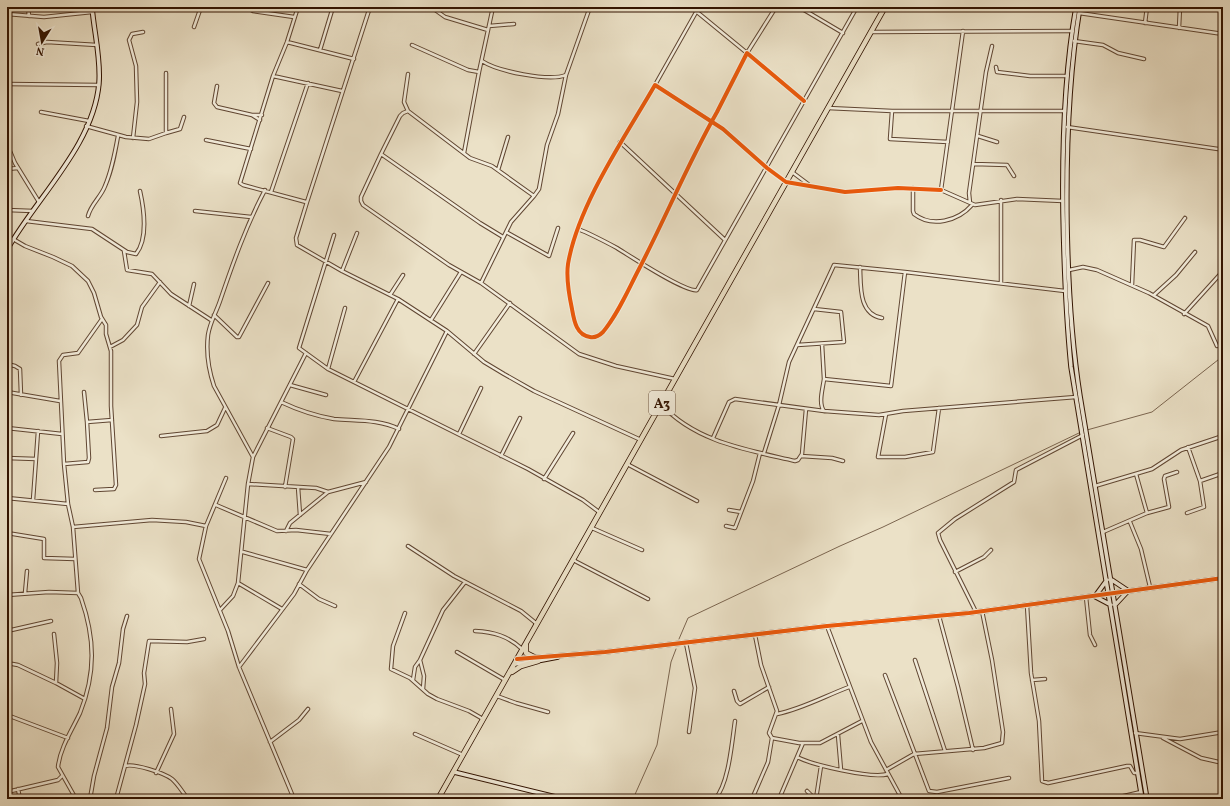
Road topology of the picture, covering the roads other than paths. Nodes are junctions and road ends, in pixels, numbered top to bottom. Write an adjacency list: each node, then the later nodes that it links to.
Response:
1 (28, 7): 24 (street)
2 (92, 7): 20 (main road)
3 (201, 7): 29 (street)
4 (246, 7): 25 (street)
5 (298, 7): 25 (street)
6 (333, 7): 44 (street)
7 (370, 7): 46 (street)
8 (431, 7): 31 (street)
9 (493, 7): 28 (street)
10 (590, 7): 55 (street)
11 (699, 7): 21 (street)
12 (776, 7): 45 (street)
13 (799, 7): 35 (street)
14 (857, 7): 35 (street)
15 (885, 7): 36 (highway, A3)
16 (1076, 7): 33 (main road)
17 (1080, 7): 22 (main road)
18 (1147, 7): 26 (street)
19 (1180, 7): 30 (street)
20 (92, 12): 24 (street); 41 (main road)
21 (697, 12): 45 (street); 63 (street)
22 (1079, 13): 26 (street); 33 (main road)
23 (7, 14): 24 (street)
24 (29, 16)
25 (294, 17): 39 (street)
26 (1145, 23): 30 (street)
27 (514, 24): 28 (street)
28 (489, 26): 31 (street)
29 (194, 27)
30 (1179, 28): 37 (street)
31 (488, 30): 48 (street)
32 (963, 31): 33 (street); 36 (street); 68 (street)
33 (1074, 31): 38 (main road); 57 (main road)
34 (143, 32): 86 (street)
35 (843, 32): 66 (street)
36 (871, 32): 67 (highway, A3)
37 (1223, 34)
38 (1074, 41): 47 (street); 81 (main road)
39 (287, 42): 44 (street); 56 (street)
40 (38, 44): 41 (street)
41 (97, 45): 62 (main road)
42 (412, 45): 52 (street)
43 (992, 46): 69 (street)
44 (320, 50): 46 (street)
45 (747, 53): 66 (street); 79 (street)
46 (354, 59): 65 (street)
47 (1144, 59)
48 (482, 61): 49 (street); 50 (street)
49 (490, 66): 50 (street); 58 (street)
50 (480, 67): 52 (street)
51 (996, 67): 57 (street)
52 (479, 72): 92 (street)
53 (166, 73): 82 (street)
54 (408, 74): 70 (street)
55 (566, 75): 58 (street); 59 (street)
56 (273, 76): 61 (street); 75 (street)
57 (1067, 76): 72 (main road)
58 (560, 78): 59 (street)
59 (564, 82): 113 (street)
60 (7, 84): 62 (street)
61 (308, 84): 65 (street); 111 (street)
62 (99, 85): 77 (main road)
63 (655, 85): 79 (street); 88 (street)
64 (217, 86): 74 (street)
65 (342, 91): 118 (street)
66 (804, 101): 100 (street)
67 (828, 108): 71 (street); 103 (highway, A3)
68 (953, 110): 69 (street); 71 (street); 89 (street)
69 (982, 110): 72 (street); 84 (street)
70 (408, 111): 95 (street); 96 (street)
71 (892, 111): 89 (street)
72 (1065, 111): 81 (main road)
73 (41, 112): 77 (street)
74 (252, 115): 75 (street); 78 (street)
75 (262, 115): 78 (street)
76 (184, 117): 82 (street)
77 (89, 120): 80 (main road)
78 (260, 120): 94 (street)
79 (712, 122): 100 (street); 112 (street)
80 (86, 126): 83 (street); 119 (main road)
81 (1066, 127): 93 (street); 117 (main road); 142 (main road)
82 (166, 134): 86 (street)
83 (118, 136): 86 (street); 124 (street)
84 (978, 136): 90 (street); 98 (street)
85 (508, 137): 102 (street)
86 (133, 138)
87 (206, 140): 94 (street)
88 (620, 142): 112 (street); 129 (street)
89 (948, 142): 109 (street)
90 (997, 142)
91 (7, 144): 99 (street)
92 (464, 148): 95 (street); 97 (street)
93 (1223, 148)
94 (251, 149): 108 (street)
95 (459, 150): 97 (street)
96 (381, 154): 133 (street); 145 (street)
97 (464, 154): 102 (street)
98 (974, 164): 104 (street); 114 (street)
99 (18, 168): 101 (street); 119 (street)
100 (767, 168): 105 (street); 135 (street)
101 (7, 169)
102 (498, 170): 113 (street)
103 (792, 172): 105 (highway, A3); 106 (street)
104 (1014, 176)
105 (786, 182): 106 (street); 177 (highway, A3)
106 (808, 185): 107 (street)
107 (913, 188): 109 (street); 120 (street)
108 (265, 190): 111 (street); 125 (street)
109 (941, 190): 116 (street)
110 (140, 191): 137 (street)
111 (271, 192): 118 (street)
112 (675, 192): 135 (street); 140 (street)
113 (534, 196): 130 (street)
114 (969, 197): 116 (street); 120 (street)
115 (1001, 200): 117 (street); 120 (street); 149 (street)
116 (964, 201): 120 (street)
117 (1063, 201): 154 (main road)
118 (307, 202): 139 (street)
119 (39, 203): 122 (main road)
120 (971, 204)
121 (7, 210): 122 (street)
122 (33, 211): 127 (main road)
123 (195, 211): 125 (street)
124 (88, 216)
125 (251, 217): 163 (street)
126 (1185, 218): 153 (street)
127 (26, 221): 134 (main road); 137 (street)
128 (558, 228): 130 (street)
129 (578, 228): 140 (street); 140 (street)
130 (506, 232): 133 (street)
131 (357, 233): 143 (street)
132 (334, 235): 139 (street)
133 (503, 237): 151 (street)
134 (13, 239): 136 (main road); 165 (street)
135 (725, 240): 140 (street)
136 (7, 250)
137 (124, 251): 148 (street)
138 (1195, 252): 156 (street)
139 (325, 262): 143 (street); 173 (street)
140 (642, 264)
141 (860, 267): 146 (street); 161 (street); 164 (street)
142 (1068, 270): 153 (street); 234 (main road)
143 (342, 271): 155 (street)
144 (1223, 271): 162 (street)
145 (461, 272): 151 (street); 167 (street)
146 (905, 272): 149 (street); 178 (street)
147 (403, 274): 155 (street)
148 (160, 282): 159 (street); 171 (street)
149 (1001, 282): 154 (street)
150 (268, 283): 163 (street)
151 (482, 283): 158 (street)
152 (194, 284): 159 (street)
153 (1132, 285): 156 (street)
154 (1065, 291): 186 (main road)
155 (390, 295): 157 (street)
156 (1154, 296): 162 (street)
157 (398, 299): 167 (street); 179 (street)
158 (510, 303): 174 (street); 177 (street)
159 (190, 306): 166 (street)
160 (344, 308): 176 (street)
161 (814, 309): 169 (street); 170 (street)
162 (1184, 314): 172 (street)
163 (214, 315): 166 (street)
164 (882, 318)
165 (102, 319): 171 (street); 187 (street)
166 (211, 320): 191 (street)
167 (431, 320): 168 (street)
168 (447, 331): 174 (street); 195 (street)
169 (822, 344): 170 (street); 178 (street)
170 (797, 345): 190 (street)
171 (110, 346): 200 (street)
172 (1217, 346)
173 (306, 353): 176 (street); 180 (street)
174 (474, 354): 213 (street)
175 (7, 364): 185 (street)
176 (328, 369): 179 (street)
177 (675, 379): 189 (highway, A3)
178 (824, 379): 194 (street)
179 (354, 382): 195 (street)
180 (290, 385): 184 (street); 188 (street)
181 (481, 388): 208 (street)
182 (7, 392): 185 (street)
183 (84, 392): 201 (street)
184 (326, 394)
185 (21, 395): 187 (street)
186 (1076, 397): 192 (street); 209 (main road)
187 (60, 401): 207 (street)
188 (281, 402): 203 (street); 204 (street)
189 (661, 404): 212 (street); 213 (highway, A3)
190 (779, 405): 193 (street); 212 (street); 217 (street)
191 (226, 408): 210 (street); 220 (street)
192 (939, 408): 197 (street); 197 (street)
193 (806, 409): 194 (street); 219 (street)
194 (821, 409): 197 (street)
195 (409, 410): 204 (street); 208 (street)
196 (1223, 412): 199 (street)
197 (886, 414)
198 (520, 418): 218 (street)
199 (1223, 419)
200 (112, 420): 201 (street); 237 (street)
201 (88, 422): 224 (street)
202 (7, 428): 205 (street)
203 (267, 428): 220 (street); 235 (street)
204 (399, 429): 232 (street)
205 (38, 432): 207 (street); 222 (street)
206 (573, 433): 230 (street)
207 (62, 434): 224 (street)
208 (458, 434): 218 (street)
209 (1083, 435): 268 (street); 270 (main road)
210 (161, 436)
211 (1223, 436): 214 (street); 215 (street)
212 (713, 438): 216 (street)
213 (641, 440): 225 (highway, A3)
214 (1223, 443)
215 (1188, 447): 228 (street); 231 (street)
216 (760, 453): 217 (street); 245 (street)
217 (764, 454): 219 (street)
218 (501, 456): 230 (street)
219 (802, 456): 223 (street)
220 (254, 457): 233 (street)
221 (7, 458): 222 (street)
222 (36, 459): 240 (street)
223 (843, 461)
224 (64, 464): 242 (street)
225 (627, 464): 241 (street); 246 (highway, A3)
226 (1177, 472): 247 (street)
227 (1223, 473): 231 (street)
228 (1136, 474): 234 (street); 247 (street)
229 (226, 478): 243 (street)
230 (544, 479): 246 (street)
231 (1200, 481): 248 (street)
232 (367, 482): 238 (street); 259 (street)
233 (248, 484): 235 (street); 250 (street)
234 (1096, 486): 257 (main road)
235 (285, 487): 236 (street)
236 (298, 487): 238 (street); 249 (street)
237 (95, 490)
238 (328, 492): 249 (street)
239 (7, 498): 240 (street)
240 (33, 500): 242 (street)
241 (697, 501)
242 (68, 504): 254 (street)
243 (216, 506): 250 (street); 252 (street)
244 (729, 510): 245 (street)
245 (741, 512): 253 (street)
246 (600, 513): 255 (highway, A3)
247 (1148, 513): 251 (street)
248 (1187, 513)
249 (300, 515): 256 (street)
250 (244, 518): 256 (street); 263 (street)
251 (1130, 522): 257 (street); 274 (street)
252 (206, 526): 254 (street); 287 (street)
253 (726, 526)
254 (73, 527): 264 (street)
255 (591, 527): 261 (street); 265 (highway, A3)
256 (286, 531): 259 (street)
257 (1103, 532): 270 (main road)
258 (7, 533): 264 (street)
259 (331, 534): 266 (street)
260 (408, 546): 271 (street)
261 (642, 550)
262 (991, 550): 268 (street)
263 (243, 552): 266 (street); 272 (street)
264 (75, 559): 277 (street)
265 (573, 560): 282 (street); 294 (highway, A3)
266 (307, 570): 273 (street)
267 (27, 571): 276 (street)
268 (955, 572): 289 (street)
269 (1223, 578): 274 (main road)
270 (1109, 580): 275 (main road); 278 (main road); 280 (main road)
271 (465, 582): 294 (street); 307 (street)
272 (238, 583): 286 (street); 287 (street)
273 (299, 584): 285 (street); 286 (street)
274 (1150, 587): 275 (main road)
275 (1129, 590): 278 (main road); 284 (main road)
276 (25, 593): 277 (street); 279 (street)
277 (78, 593): 324 (street)
278 (1111, 593): 280 (main road); 284 (main road)
279 (7, 595)
280 (1095, 595): 281 (main road); 284 (main road)
281 (1086, 597): 283 (main road); 303 (street)
282 (648, 599)
283 (1027, 605): 288 (main road); 317 (street)
284 (1113, 605): 335 (main road)
285 (335, 606)
286 (282, 609): 311 (street)
287 (220, 610): 311 (street)
288 (982, 611): 289 (main road); 343 (street)
289 (976, 612): 292 (main road)
290 (405, 613): 315 (street)
291 (127, 616): 368 (street)
292 (939, 616): 295 (main road); 343 (street)
293 (51, 621): 296 (street)
294 (537, 624): 301 (highway, A3)
295 (827, 626): 299 (main road); 320 (street)
296 (7, 631)
297 (475, 631): 304 (street)
298 (54, 634): 318 (street)
299 (754, 635): 302 (main road); 319 (street)
300 (204, 639): 349 (street)
301 (527, 641): 304 (highway, A3); 306 (highway)
302 (686, 643): 306 (main road); 333 (street)
303 (1095, 646)
304 (522, 649): 309 (highway, A3)
305 (457, 652): 316 (street)
306 (537, 659): 309 (main road); 312 (highway)
307 (420, 660): 315 (street); 321 (street)
308 (915, 660): 344 (street)
309 (516, 662): 312 (highway, A3)
310 (7, 663): 318 (street)
311 (239, 667): 341 (street)
312 (509, 674): 316 (highway, A3)
313 (885, 676): 345 (street)
314 (1045, 679): 317 (street)
315 (413, 680): 321 (street)
316 (506, 680): 323 (highway, A3)
317 (1032, 680): 355 (street)
318 (56, 683): 324 (street)
319 (769, 687): 322 (street); 328 (street)
320 (849, 687): 328 (street); 332 (street)
321 (423, 690): 330 (street)
322 (734, 691)
323 (497, 696): 327 (street); 330 (highway, A3)
324 (85, 699): 339 (street)
325 (171, 709): 354 (street)
326 (308, 709): 341 (street)
327 (548, 712)
328 (777, 714): 340 (street)
329 (7, 715): 339 (street)
330 (483, 719): 346 (highway, A3)
331 (735, 721): 374 (street)
332 (862, 721): 337 (street); 352 (street)
333 (689, 732)
334 (1223, 732): 338 (street)
335 (1134, 733): 338 (street); 355 (main road); 381 (main road)
336 (416, 734): 346 (street)
337 (838, 735): 342 (street); 351 (street)
338 (1161, 736): 348 (street)
339 (68, 738): 357 (street)
340 (772, 738): 342 (street); 375 (street)
341 (270, 742): 371 (street)
342 (803, 743): 347 (street)
343 (973, 750): 344 (street)
344 (945, 751): 345 (street)
345 (914, 754): 352 (street); 358 (street)
346 (463, 755): 353 (highway, A3)
347 (796, 757): 350 (street); 376 (street)
348 (1223, 762)
349 (125, 766): 354 (street); 369 (street)
350 (821, 766): 351 (street); 377 (street)
351 (841, 770): 356 (street)
352 (886, 770): 356 (street)
353 (454, 772): 372 (highway, A3); 373 (main road)
354 (156, 773): 370 (street)
355 (1138, 773): 365 (main road)
356 (888, 774): 378 (street)
357 (62, 776): 359 (street); 361 (street)
358 (1009, 778)
359 (58, 780): 361 (street); 362 (street)
360 (7, 784): 363 (street)
361 (66, 784): 367 (street)
362 (18, 790): 363 (street); 366 (street)
363 (8, 791)
364 (806, 791): 377 (street)
365 (1141, 792): 379 (street); 380 (main road)
366 (20, 799)
367 (76, 799)
368 (90, 799)
369 (116, 799)
370 (188, 799)
371 (294, 799)
372 (438, 799)
373 (564, 799)
374 (715, 799)
375 (752, 799)
376 (779, 799)
377 (816, 799)
378 (902, 799)
379 (1111, 799)
380 (1142, 799)
381 (1147, 799)
382 (1157, 799): 383 (street)
383 (1177, 799)

